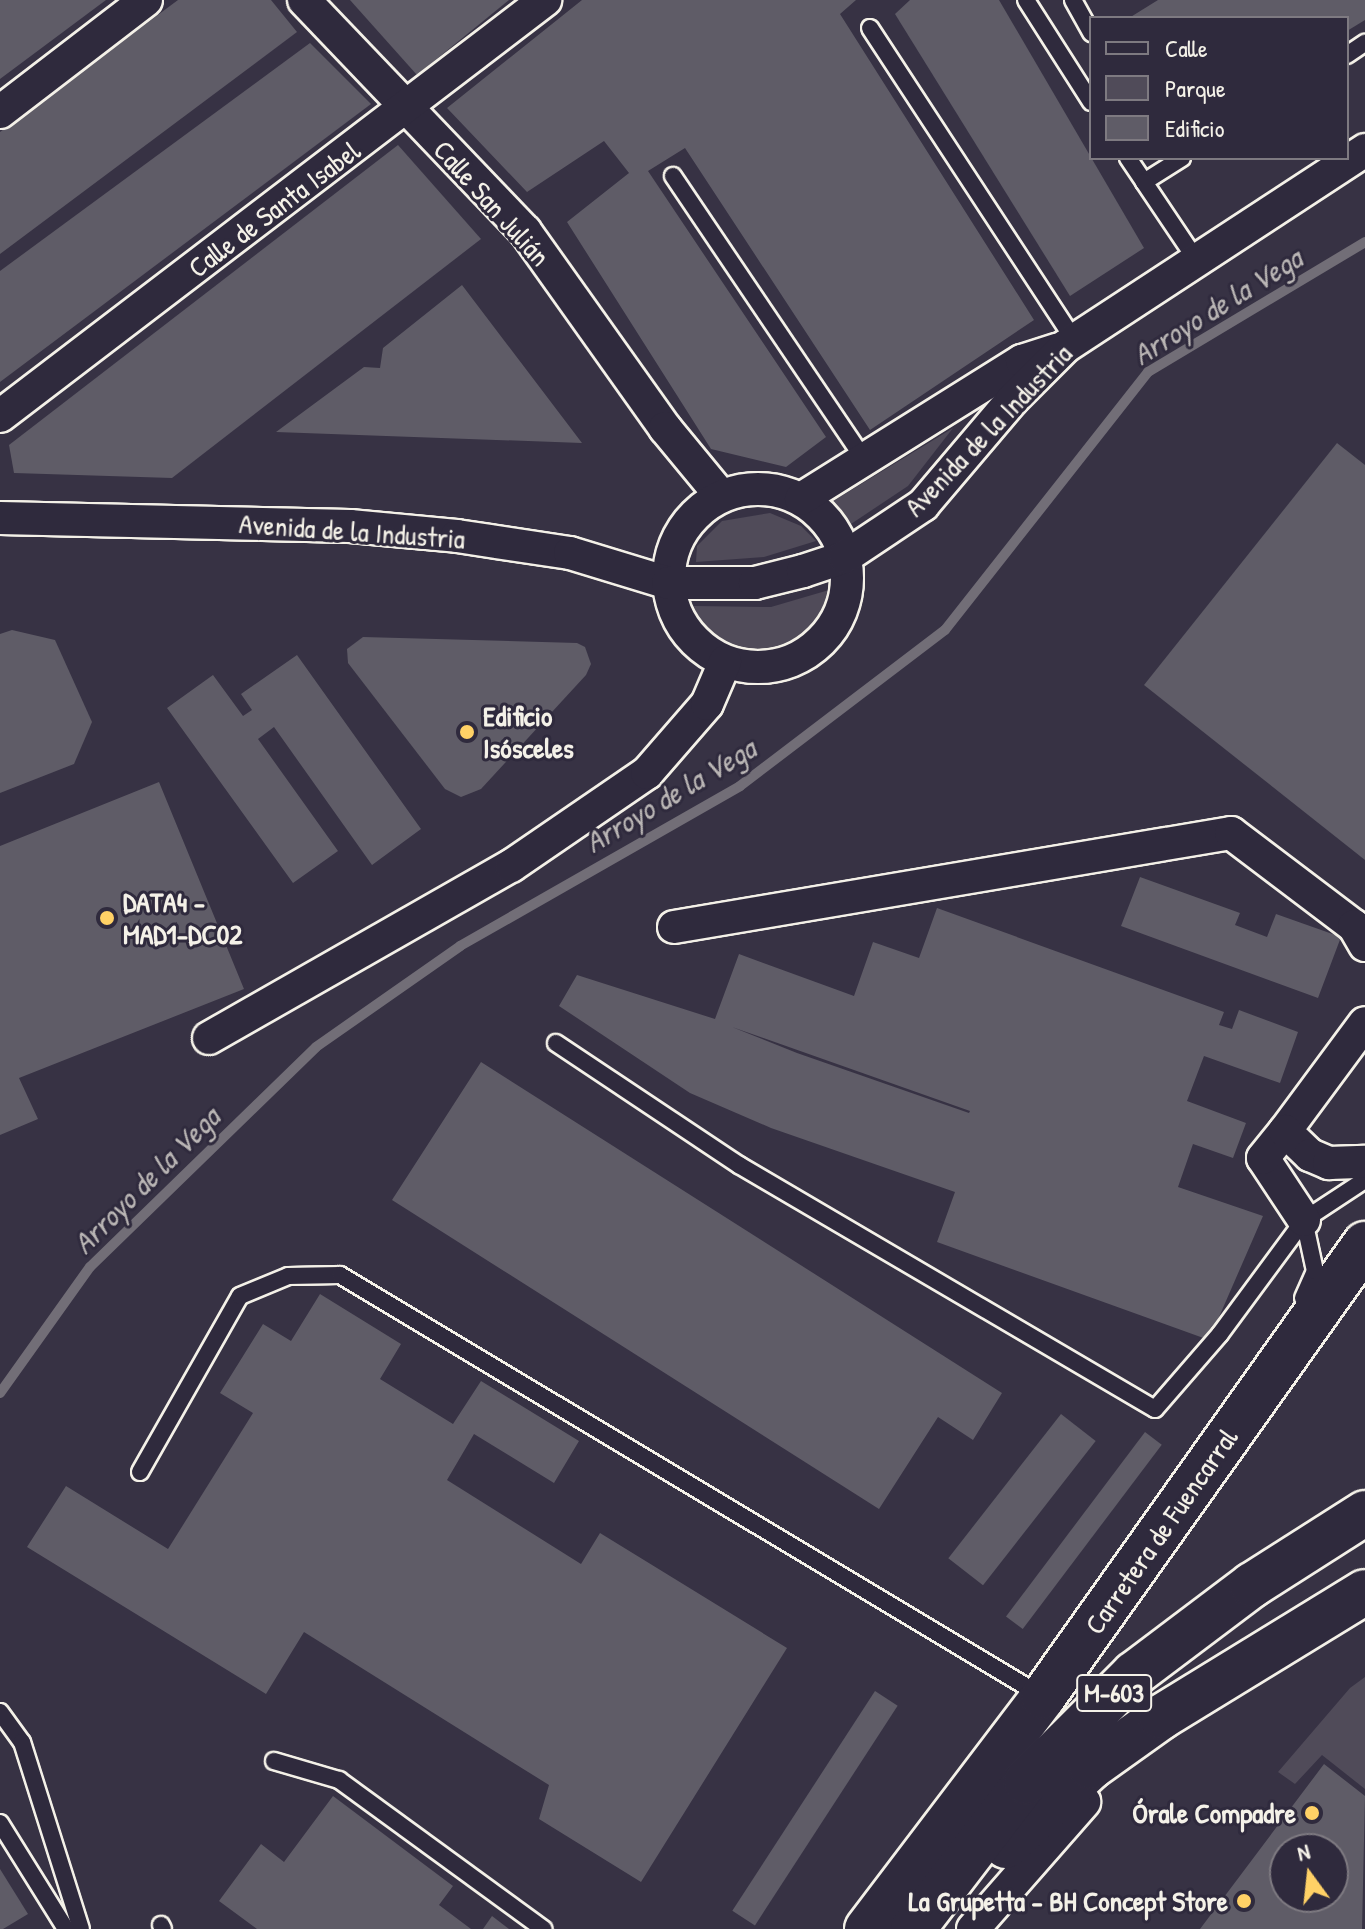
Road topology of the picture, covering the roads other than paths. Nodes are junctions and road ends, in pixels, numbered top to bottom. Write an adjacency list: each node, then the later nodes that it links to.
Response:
1 (146, 0): 10 (street)
2 (304, 0): 9 (street, Calle San Julián)
3 (545, 0): 9 (street, Calle de Santa Isabel)
4 (1026, 0): 8 (lane)
5 (1074, 1): 7 (lane)
6 (870, 28): 17 (lane)
7 (1089, 29)
8 (1089, 99)
9 (407, 108): 18 (street, Calle de Santa Isabel); 20 (street, Calle San Julián)
10 (0, 112)
11 (1365, 150): 16 (street, Avenida de la Industria)
12 (1129, 160): 15 (lane)
13 (1162, 163): 15 (lane)
14 (673, 176): 19 (lane)
15 (1144, 182): 16 (lane)
16 (1197, 261): 17 (street, Avenida de la Industria)
17 (1071, 343): 19 (street); 23 (street, Avenida de la Industria)
18 (0, 416)
19 (866, 462): 21 (street)
20 (721, 496): 21 (street); 24 (street)
21 (801, 499): 23 (street)
22 (0, 518): 24 (street, Avenida de la Industria)
23 (845, 557): 24 (street, Avenida de la Industria); 25 (street)
24 (668, 583): 25 (street)
25 (725, 662): 29 (street)
26 (674, 927): 27 (street)
27 (1365, 945)
28 (1365, 1023): 31 (street)
29 (209, 1038)
30 (556, 1043): 34 (lane)
31 (1285, 1131): 32 (street); 34 (street)
32 (1365, 1162)
33 (1365, 1180): 34 (lane)
34 (1304, 1220): 37 (lane)
35 (1365, 1244): 37 (highway, Carretera de Fuencarral / M-603)
36 (1365, 1281): 39 (highway)
37 (1264, 1382): 39 (highway, Carretera de Fuencarral / M-603)
38 (140, 1472): 43 (lane)
39 (1190, 1494): 43 (highway, Carretera de Fuencarral / M-603)
40 (1365, 1513): 51 (highway, M-603)
41 (1365, 1592): 42 (highway)
42 (1280, 1642): 52 (highway); 53 (street)
43 (1043, 1697): 50 (highway, Carretera de Fuencarral / M-603)
44 (0, 1712): 48 (lane)
45 (274, 1761): 49 (lane)
46 (0, 1823): 47 (lane)
47 (66, 1929)
48 (81, 1929)
49 (543, 1929)
50 (867, 1929)
51 (913, 1929)
52 (935, 1929)
53 (973, 1929)

